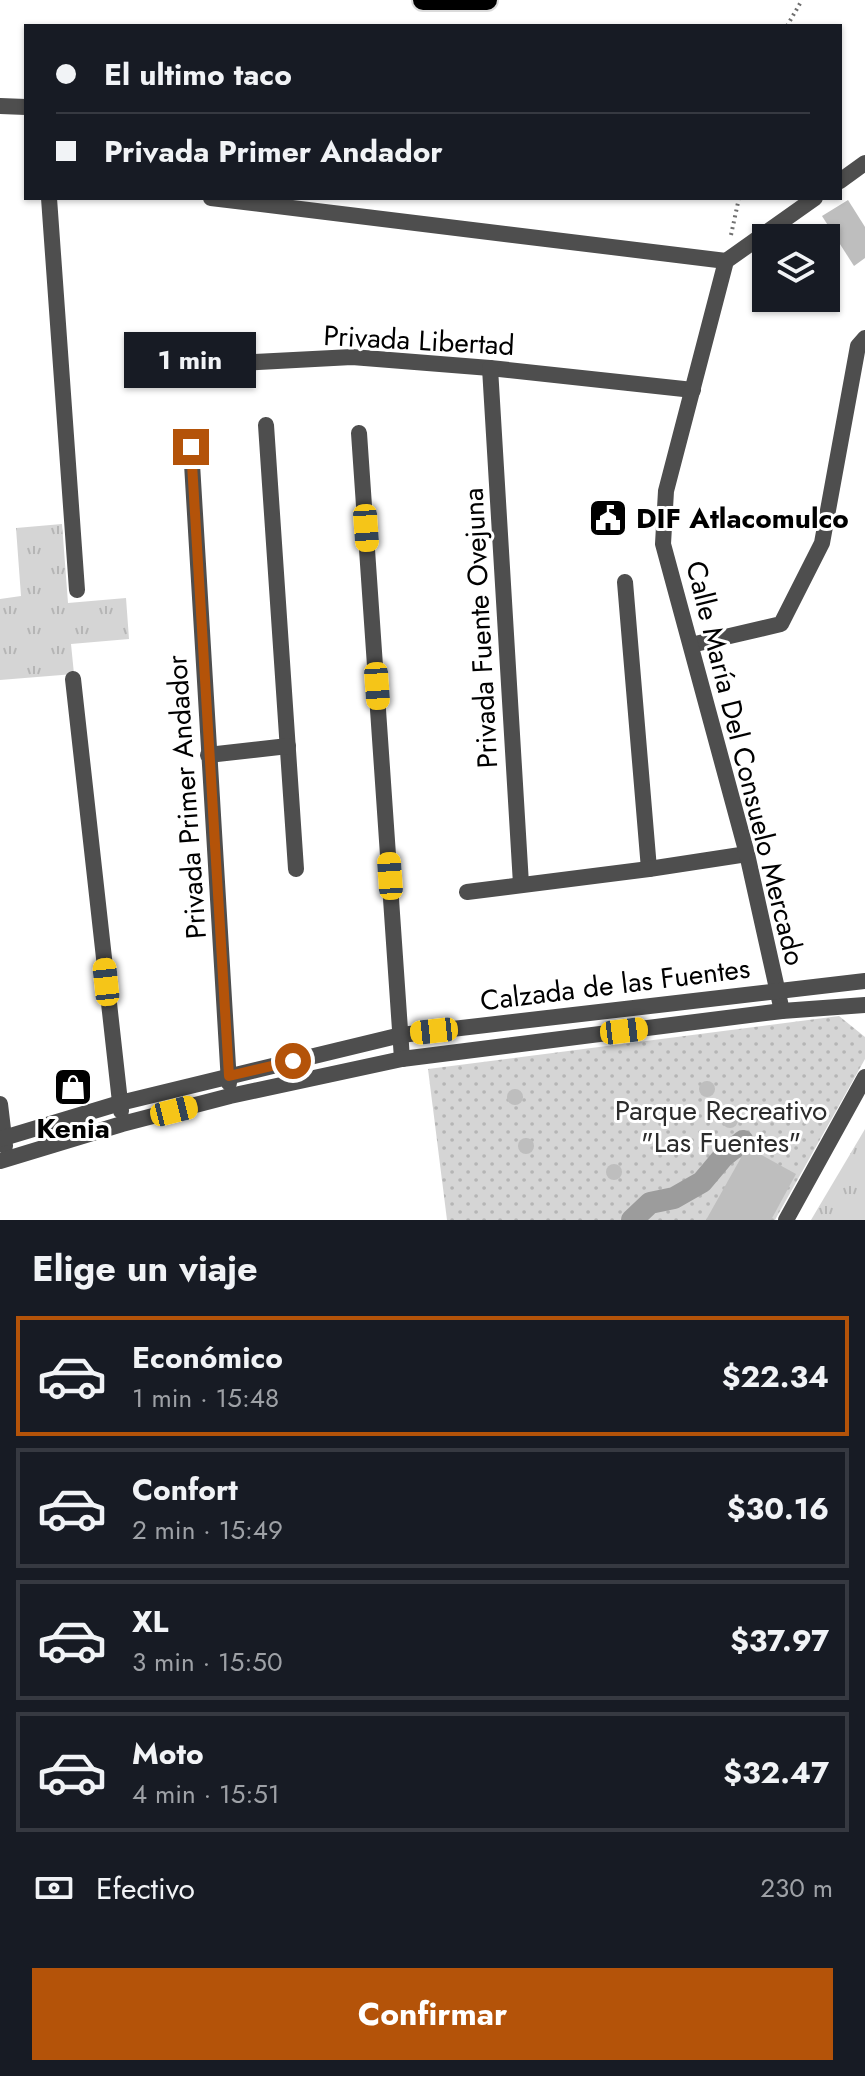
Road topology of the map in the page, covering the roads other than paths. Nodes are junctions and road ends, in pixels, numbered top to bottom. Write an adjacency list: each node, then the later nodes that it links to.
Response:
1 (423, 0): 2 (main road)
2 (487, 0)
3 (0, 106): 4 (street)
4 (24, 107)
5 (865, 163): 6 (street)
6 (842, 180)
7 (49, 200): 19 (street)
8 (227, 200): 10 (street)
9 (812, 200): 10 (street)
10 (726, 261): 14 (street, Calle María Del Consuelo Mercado)
11 (865, 338): 20 (street)
12 (142, 368): 13 (street, Privada Libertad)
13 (490, 368): 14 (street, Privada Libertad); 27 (street, Privada Fuente Ovejuna)
14 (693, 390): 20 (street, Calle María Del Consuelo Mercado)
15 (266, 425): 22 (street)
16 (359, 433): 33 (street)
17 (191, 447): 23 (street, Privada Primer Andador)
18 (625, 582): 26 (street)
19 (77, 590)
20 (691, 645): 24 (street, Calle María Del Consuelo Mercado)
21 (73, 679): 38 (street)
22 (288, 746): 23 (street); 25 (street)
23 (208, 755): 35 (street, Privada Primer Andador)
24 (747, 854): 26 (street); 30 (street, Calle María Del Consuelo Mercado)
25 (296, 869)
26 (649, 869): 27 (street)
27 (521, 884): 28 (street)
28 (467, 892)
29 (865, 981): 30 (street, Calzada de las Fuentes)
30 (778, 992): 32 (street, Calle María Del Consuelo Mercado); 33 (street, Calzada de las Fuentes)
31 (865, 1005): 32 (street)
32 (782, 1011): 34 (street)
33 (401, 1035): 34 (street); 35 (street, Calzada de las Fuentes)
34 (402, 1059): 37 (street)
35 (229, 1076): 37 (street, Privada Primer Andador); 38 (street, Calzada de las Fuentes)
36 (865, 1077): 43 (street)
37 (230, 1096): 40 (street)
38 (120, 1103): 40 (street); 41 (street, Calzada de las Fuentes)
39 (0, 1104): 41 (street)
40 (122, 1124): 42 (street)
41 (2, 1138): 42 (street)
42 (4, 1160)
43 (786, 1220)

